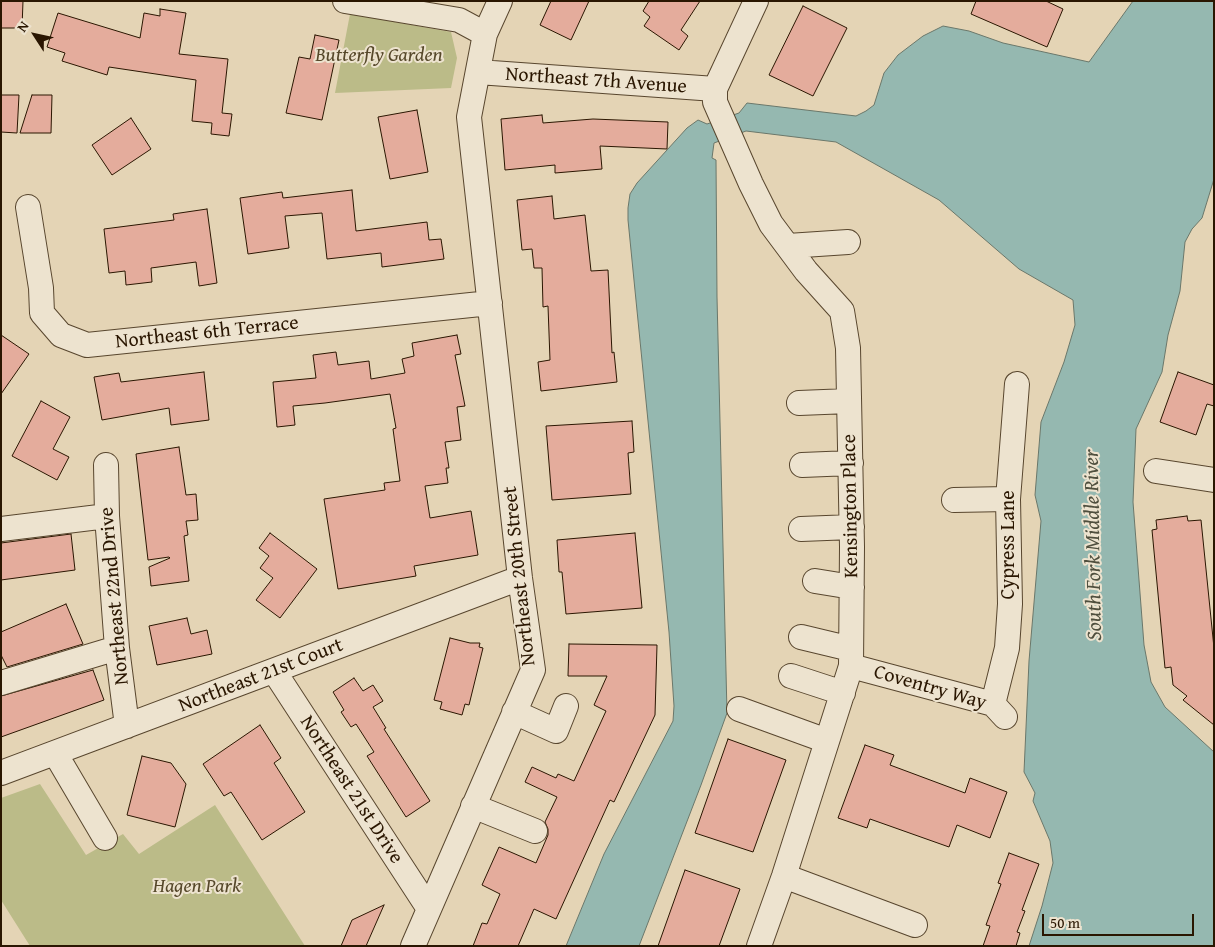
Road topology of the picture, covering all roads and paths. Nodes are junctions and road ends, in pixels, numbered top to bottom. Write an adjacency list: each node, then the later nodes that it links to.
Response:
1 (345, 1): 4 (street)
2 (500, 1): 4 (street, Northeast 20th Street)
3 (756, 1): 6 (street)
4 (485, 34): 5 (street, Northeast 20th Street)
5 (478, 72): 6 (street, Northeast 7th Avenue); 10 (street, Northeast 20th Street)
6 (715, 89): 9 (street, Kensington Place)
7 (28, 207): 10 (street, Northeast 6th Terrace)
8 (848, 242): 9 (street)
9 (788, 246): 12 (street, Kensington Place)
10 (490, 303): 25 (street, Northeast 20th Street)
11 (1018, 384): 19 (street, Cypress Lane)
12 (849, 400): 13 (street); 14 (street, Kensington Place)
13 (799, 404)
14 (851, 463): 16 (street); 22 (street, Kensington Place)
15 (106, 465): 21 (street, Northeast 22nd Drive)
16 (802, 466)
17 (1156, 471): 18 (street)
18 (1214, 480)
19 (1008, 499): 20 (street); 37 (street, Cypress Lane)
20 (954, 500)
21 (107, 516): 23 (street); 29 (street, Northeast 22nd Drive)
22 (852, 527): 24 (street); 27 (street, Kensington Place)
23 (1, 529)
24 (801, 530)
25 (520, 578): 31 (street, Northeast 21st Court); 38 (street, Northeast 20th Street)
26 (815, 581): 27 (street)
27 (852, 587): 30 (street, Kensington Place)
28 (800, 637): 30 (street, Coventry Way)
29 (116, 648): 33 (street); 39 (street, Northeast 22nd Drive)
30 (851, 658): 34 (street, Kensington Place); 37 (street, Coventry Way)
31 (274, 671): 39 (street, Northeast 21st Court); 47 (street, Northeast 21st Drive)
32 (792, 676): 34 (street)
33 (1, 683)
34 (843, 693): 40 (street, Kensington Place)
35 (566, 706): 38 (street)
36 (739, 710): 40 (street)
37 (999, 710)
38 (514, 712): 43 (street, Northeast 20th Street)
39 (127, 726): 41 (street, Northeast 21st Court)
40 (827, 741): 46 (street, Kensington Place)
41 (55, 753): 42 (street, Northeast 21st Court); 45 (street)
42 (1, 773)
43 (473, 806): 44 (street); 47 (street, Northeast 20th Street)
44 (535, 831)
45 (105, 838)
46 (784, 876): 48 (street); 50 (street, Kensington Place)
47 (429, 909): 49 (street, Northeast 20th Street)
48 (915, 925)
49 (413, 946)
50 (759, 946)

